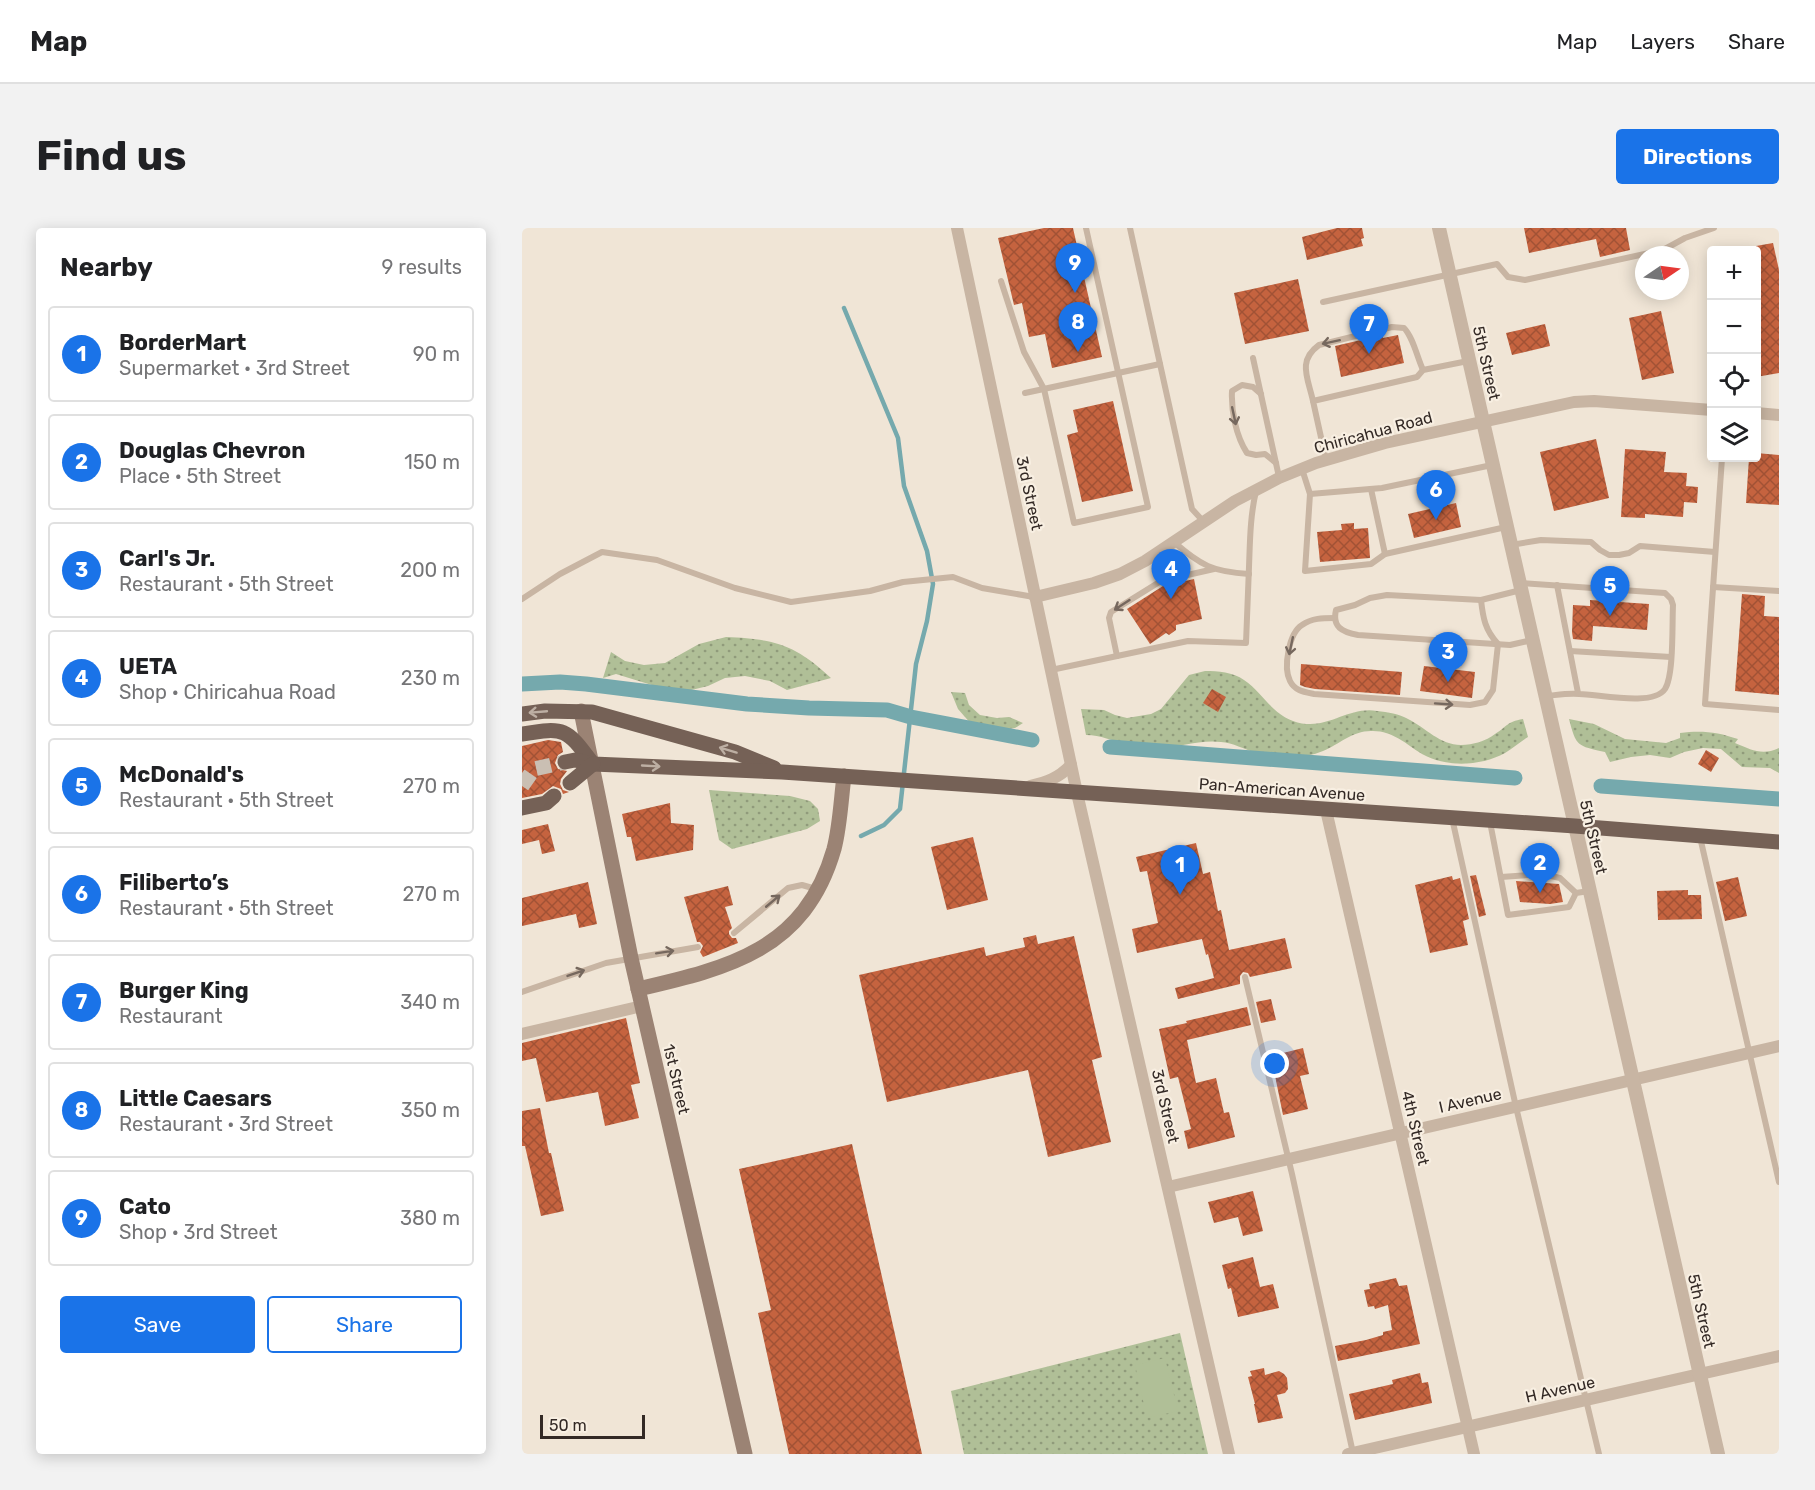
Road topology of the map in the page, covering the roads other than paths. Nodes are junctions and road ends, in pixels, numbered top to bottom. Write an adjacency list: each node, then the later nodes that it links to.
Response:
1 (957, 228): 43 (street, 3rd Street)
2 (1086, 228): 13 (lane)
3 (1130, 228): 11 (lane)
4 (1439, 228): 6 (street, 5th Street)
5 (1714, 228): 6 (lane)
6 (1449, 274): 8 (lane); 10 (street, 5th Street)
7 (1001, 281): 14 (lane)
8 (1323, 302)
9 (1253, 358): 16 (lane)
10 (1469, 360): 12 (lane); 21 (street, 5th Street)
11 (1160, 364): 13 (lane); 31 (lane)
12 (1423, 370): 17 (lane); 17 (lane, one-way to 17)
13 (1118, 373): 14 (lane); 14 (lane)
14 (1044, 389): 15 (lane)
15 (1025, 393)
16 (1261, 394): 24 (lane); 24 (lane, one-way to 24)
17 (1313, 401): 22 (lane)
18 (1707, 410): 21 (street, Chiricahua Road)
19 (1761, 413): 20 (street)
20 (1779, 414)
21 (1483, 422): 22 (street, Chiricahua Road); 25 (street, 5th Street)
22 (1326, 460): 26 (street, Chiricahua Road)
23 (1722, 462): 35 (lane)
24 (1276, 463): 27 (lane)
25 (1493, 465): 28 (lane); 32 (street, 5th Street)
26 (1302, 469): 27 (street, Chiricahua Road); 30 (lane)
27 (1280, 478): 29 (street, Chiricahua Road)
28 (1371, 489): 30 (lane); 36 (lane)
29 (1256, 490): 31 (street, Chiricahua Road); 38 (lane)
30 (1310, 494): 36 (lane)
31 (1203, 522): 33 (street, Chiricahua Road)
32 (1507, 527): 34 (street, 5th Street); 36 (lane)
33 (1173, 541): 37 (lane); 43 (street, Chiricahua Road)
34 (1511, 545): 35 (lane); 40 (street, 5th Street)
35 (1715, 552): 41 (lane)
36 (1385, 554)
37 (1214, 569): 38 (lane); 50 (lane, one-way to 50)
38 (1249, 574): 50 (lane)
39 (1557, 585): 40 (lane); 49 (lane); 51 (lane)
40 (1520, 586): 45 (lane); 47 (street, 5th Street)
41 (1713, 587): 42 (lane); 55 (lane)
42 (1779, 591)
43 (1035, 597): 44 (lane); 52 (street, 3rd Street)
44 (522, 599)
45 (1481, 600): 46 (lane); 48 (lane)
46 (1334, 618): 48 (lane); 48 (lane, one-way to 48)
47 (1533, 640): 48 (lane); 54 (street, 5th Street)
48 (1498, 644)
49 (1570, 651): 51 (lane); 53 (lane)
50 (1117, 656): 52 (lane)
51 (1671, 657): 53 (lane)
52 (1051, 670): 61 (street, 3rd Street)
53 (1578, 693): 54 (lane)
54 (1545, 696): 72 (street, 5th Street)
55 (1779, 710)
56 (581, 711): 57 (main road, Pan-American Avenue, one-way to 57); 60 (main road, 1st Street); 62 (main road, Pan-American Avenue, one-way to 56)
57 (522, 714)
58 (522, 734): 60 (main road)
59 (565, 762): 60 (main road, Pan-American Avenue)
60 (592, 764): 62 (main road, Pan-American Avenue, one-way to 62); 64 (main road); 80 (main road, 1st Street)
61 (1071, 765): 65 (street); 66 (street, 3rd Street)
62 (782, 772): 63 (main road, Pan-American Avenue)
63 (844, 776): 65 (main road, Pan-American Avenue); 76 (main road)
64 (570, 783)
65 (1017, 789): 66 (main road, Pan-American Avenue)
66 (1077, 793): 69 (main road, Pan-American Avenue); 93 (street, 3rd Street)
67 (554, 796): 68 (main road)
68 (522, 808)
69 (1326, 810): 70 (main road, Pan-American Avenue); 90 (street, 4th Street)
70 (1452, 818): 71 (main road, Pan-American Avenue); 89 (lane)
71 (1490, 820): 72 (main road, Pan-American Avenue); 75 (lane)
72 (1575, 825): 73 (main road, Pan-American Avenue); 77 (street, 5th Street)
73 (1700, 836): 74 (main road, Pan-American Avenue); 87 (lane)
74 (1779, 842)
75 (1501, 877): 77 (lane); 77 (lane)
76 (819, 889): 78 (lane, one-way to 76); 82 (main road)
77 (1583, 892): 88 (street, 5th Street)
78 (734, 933)
79 (698, 947): 80 (lane, one-way to 79)
80 (631, 958): 82 (main road, 1st Street); 83 (lane, one-way to 80)
81 (1245, 977): 91 (lane)
82 (638, 989): 84 (main road, 1st Street)
83 (522, 992)
84 (642, 1006): 85 (street); 98 (main road, 1st Street)
85 (522, 1034)
86 (1779, 1046): 87 (street, I Avenue)
87 (1748, 1053): 88 (street, I Avenue); 92 (lane)
88 (1632, 1080): 89 (street, I Avenue); 95 (street, 5th Street)
89 (1516, 1107): 90 (street, I Avenue); 96 (lane)
90 (1400, 1133): 91 (street, I Avenue); 97 (street, 4th Street)
91 (1288, 1159): 93 (street, I Avenue); 100 (lane)
92 (1779, 1182)
93 (1168, 1187): 99 (street, 3rd Street)
94 (1779, 1356): 95 (street, H Avenue)
95 (1699, 1374): 96 (street, H Avenue); 103 (street, 5th Street)
96 (1586, 1400): 97 (street, H Avenue); 102 (lane)
97 (1468, 1427): 100 (street, H Avenue); 101 (street, 4th Street)
98 (745, 1454)
99 (1229, 1454)
100 (1351, 1454)
101 (1474, 1454)
102 (1599, 1454)
103 (1718, 1454)

